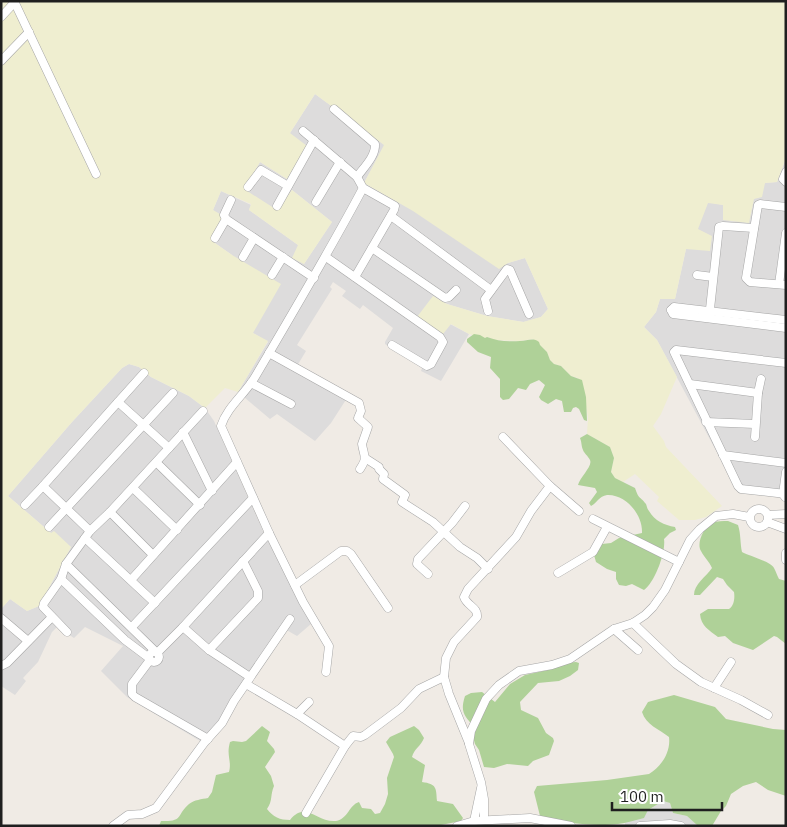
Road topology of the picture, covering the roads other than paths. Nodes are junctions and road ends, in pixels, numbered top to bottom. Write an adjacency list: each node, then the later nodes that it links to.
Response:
1 (14, 2): 2 (street); 3 (street)
2 (1, 17)
3 (29, 32): 4 (street); 10 (street)
4 (1, 62)
5 (334, 109): 11 (street)
6 (303, 131): 7 (street)
7 (314, 140): 8 (street); 13 (street)
8 (340, 162): 11 (street); 17 (street)
9 (786, 172): 12 (street)
10 (96, 174)
11 (357, 176): 15 (street)
12 (786, 182)
13 (288, 186): 14 (street); 18 (street)
14 (248, 187)
15 (363, 188): 20 (street); 29 (street)
16 (231, 200): 21 (street)
17 (316, 202)
18 (277, 206)
19 (786, 207): 22 (street)
20 (391, 216): 26 (street); 37 (street)
21 (226, 219): 24 (street); 25 (street)
22 (754, 228): 33 (street); 35 (street)
23 (786, 233): 35 (street)
24 (215, 238)
25 (254, 238): 27 (street); 28 (street)
26 (372, 248): 32 (street); 36 (street)
27 (243, 257)
28 (283, 257): 30 (street); 34 (street)
29 (326, 257): 32 (street); 34 (street)
30 (272, 274)
31 (696, 275): 33 (street)
32 (355, 276): 43 (street)
33 (713, 277): 40 (street)
34 (314, 278): 44 (street)
35 (782, 285)
36 (456, 290)
37 (491, 290): 38 (street); 39 (street)
38 (488, 312)
39 (529, 314)
40 (709, 314): 41 (street); 42 (street)
41 (786, 320)
42 (786, 328)
43 (392, 345)
44 (269, 353): 48 (street); 63 (street)
45 (786, 363): 49 (street)
46 (144, 373): 52 (street)
47 (761, 379): 50 (street)
48 (252, 383): 53 (street); 64 (street)
49 (690, 384): 50 (street); 55 (street)
50 (758, 392): 56 (street)
51 (174, 393): 57 (street)
52 (118, 402): 57 (street); 69 (street)
53 (291, 404)
54 (203, 412): 58 (street)
55 (706, 422): 56 (street); 62 (street)
56 (755, 424): 60 (street)
57 (145, 426): 61 (street); 78 (street)
58 (183, 432): 61 (street); 72 (street)
59 (504, 437): 70 (street)
60 (755, 437)
61 (169, 448): 65 (street)
62 (723, 455): 66 (street); 73 (street)
63 (365, 458): 67 (street); 89 (street)
64 (237, 462): 72 (street); 74 (street)
65 (156, 463): 71 (street); 76 (street)
66 (786, 463)
67 (360, 469)
68 (786, 472): 73 (street)
69 (43, 486): 75 (street); 78 (street)
70 (550, 486): 79 (street); 98 (street)
71 (133, 488): 80 (street); 88 (street)
72 (212, 491): 76 (street)
73 (785, 496)
74 (253, 498): 90 (street); 104 (street)
75 (25, 505)
76 (200, 505): 88 (street)
77 (465, 506): 89 (street)
78 (66, 508): 85 (street); 91 (street)
79 (579, 511)
80 (110, 512): 91 (street); 93 (street)
81 (786, 514): 84 (street)
82 (749, 517): 84 (street); 84 (street); 96 (street)
83 (593, 519): 86 (street)
84 (767, 519): 87 (street)
85 (49, 527)
86 (607, 527): 96 (street); 99 (street)
87 (786, 529)
88 (176, 530): 93 (street)
89 (443, 532): 98 (street); 100 (street)
90 (269, 533): 95 (street); 103 (street)
91 (87, 534): 97 (street); 102 (street)
92 (786, 553): 94 (street)
93 (153, 555): 102 (street)
94 (786, 560)
95 (243, 561): 111 (street); 115 (street)
96 (679, 562): 109 (street)
97 (66, 564): 101 (street); 110 (street)
98 (488, 569): 122 (street)
99 (558, 573)
100 (428, 574)
101 (61, 578): 106 (street); 118 (street)
102 (131, 580): 104 (street)
103 (295, 585): 105 (street); 121 (street)
104 (155, 603): 110 (street)
105 (388, 608)
106 (52, 617): 113 (street); 114 (street)
107 (1, 618): 114 (street)
108 (290, 619): 123 (street)
109 (633, 623): 112 (street); 124 (street)
110 (132, 627): 117 (street)
111 (183, 627): 115 (street); 117 (street)
112 (614, 629): 116 (street); 129 (street)
113 (67, 632)
114 (28, 641): 120 (street)
115 (209, 650): 123 (street)
116 (638, 650)
117 (156, 652): 118 (street)
118 (149, 659): 128 (street)
119 (731, 662): 124 (street)
120 (1, 666)
121 (326, 672)
122 (444, 677): 129 (street); 130 (street)
123 (248, 681): 126 (street); 128 (street)
124 (714, 688): 127 (street)
125 (309, 702): 126 (street)
126 (298, 714): 130 (street)
127 (768, 715)
128 (208, 739): 135 (street)
129 (469, 744): 131 (street)
130 (345, 746): 132 (street)
131 (480, 812): 133 (street); 134 (street)
132 (306, 813)
133 (484, 820): 134 (street); 137 (street)
134 (474, 821): 136 (street)
135 (113, 826)
136 (457, 826)
137 (571, 826)
138 (640, 826): 139 (street)
139 (681, 826)

